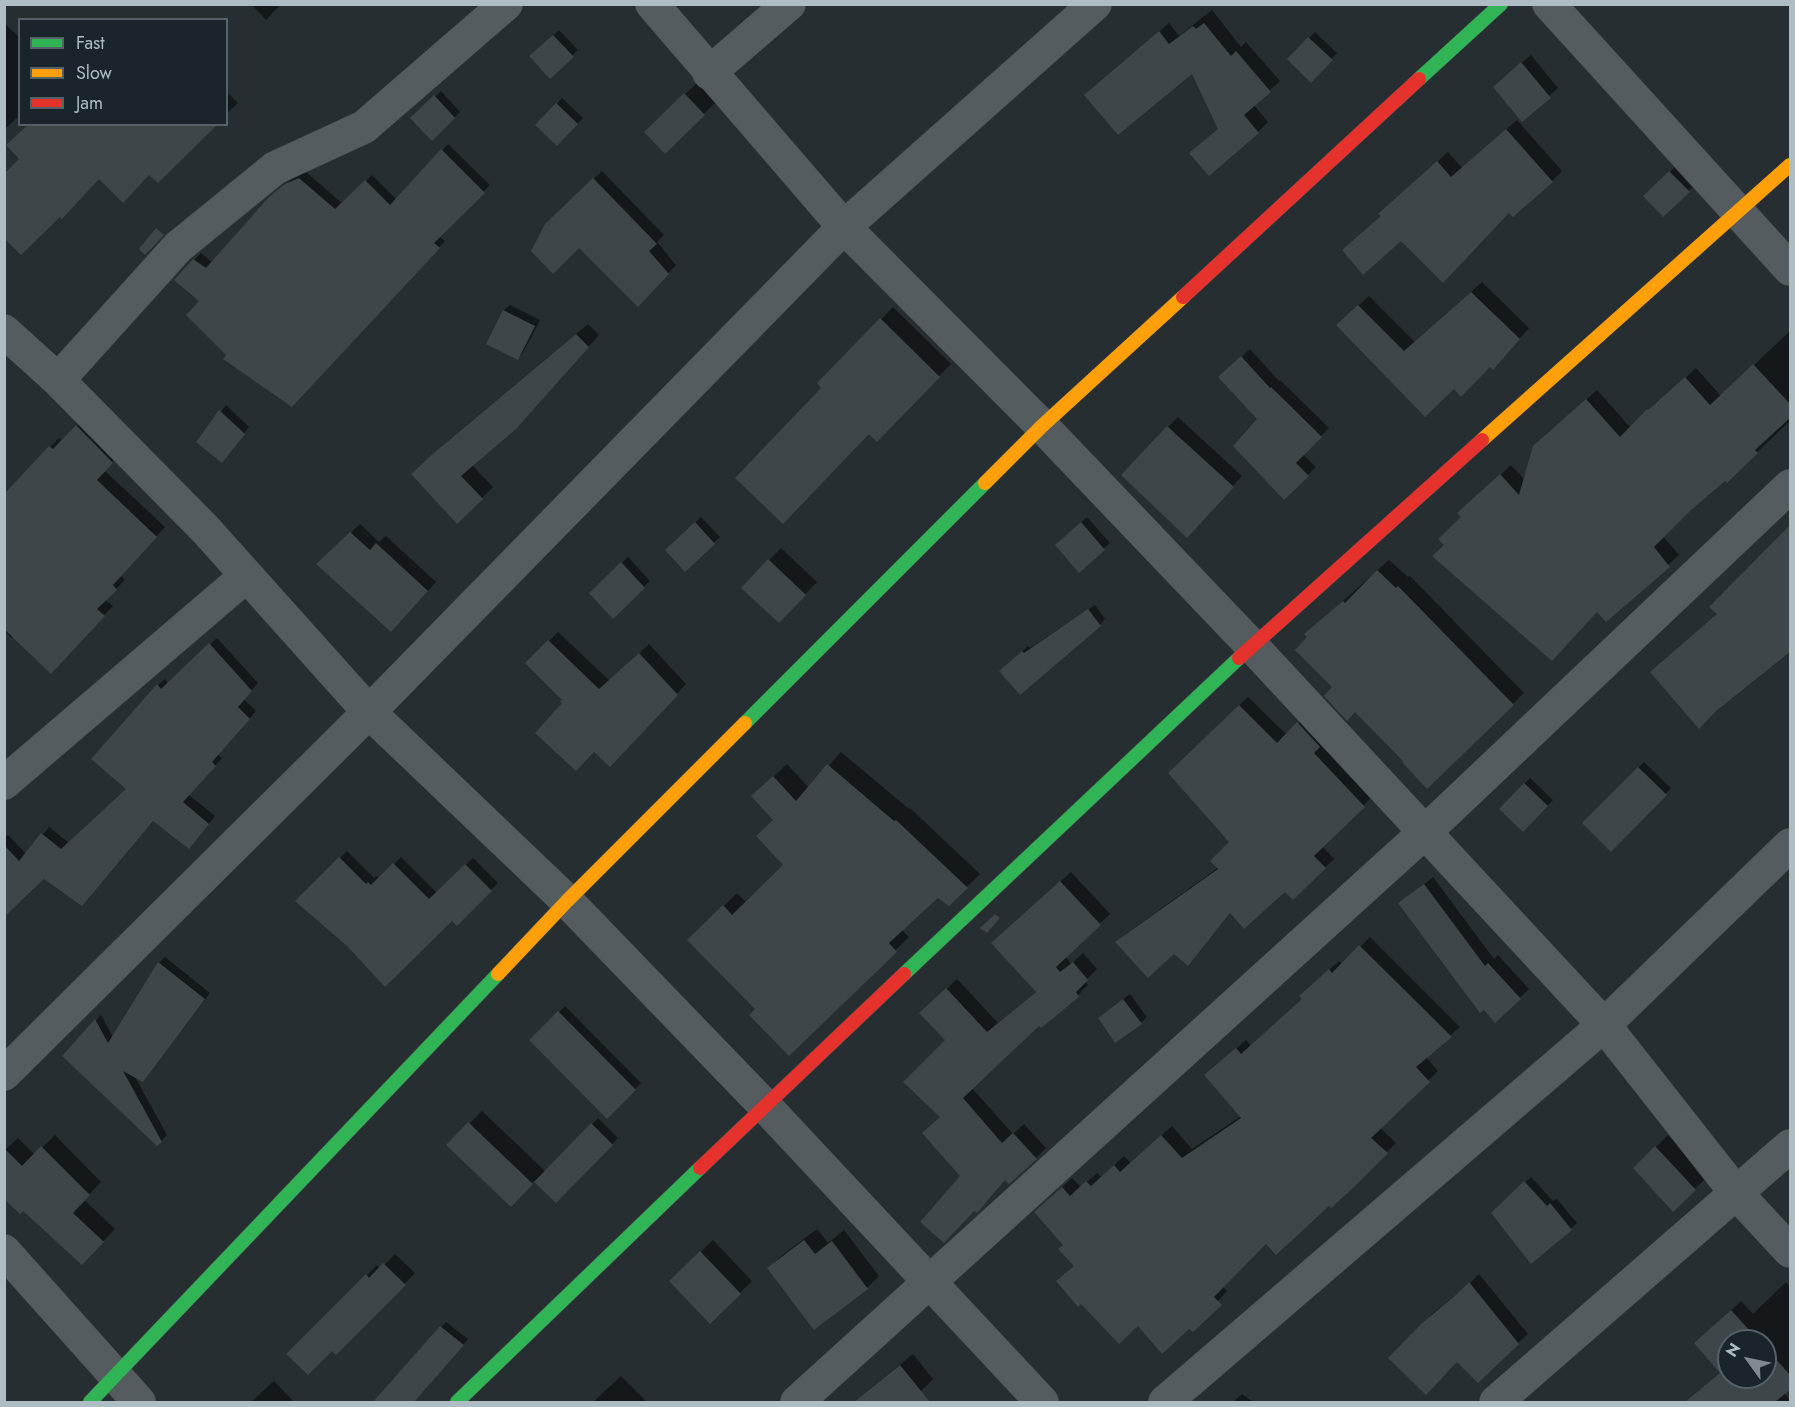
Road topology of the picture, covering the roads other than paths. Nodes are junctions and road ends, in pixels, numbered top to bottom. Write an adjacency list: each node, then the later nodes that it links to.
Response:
1 (506, 4): 13 (street)
2 (652, 4): 7 (street)
3 (789, 4): 7 (street)
4 (1095, 4): 10 (street)
5 (1501, 4): 14 (street)
6 (1549, 4): 9 (street)
7 (710, 73): 10 (street)
8 (1791, 165): 9 (street)
9 (1738, 212): 11 (street); 17 (street)
10 (844, 227): 14 (street); 18 (street)
11 (1791, 269)
12 (4, 331): 13 (street)
13 (58, 380): 16 (street)
14 (1042, 426): 17 (street); 22 (street)
15 (1791, 486): 20 (street)
16 (246, 576): 18 (street); 19 (street)
17 (1252, 646): 20 (street); 25 (street)
18 (369, 712): 22 (street); 24 (street)
19 (4, 783)
20 (1424, 833): 23 (street); 30 (street)
21 (1791, 845): 23 (street)
22 (567, 901): 25 (street); 31 (street)
23 (1604, 1025): 27 (street); 37 (street)
24 (4, 1074)
25 (765, 1106): 30 (street); 34 (street)
26 (1791, 1146): 27 (street)
27 (1737, 1194): 29 (street); 38 (street)
28 (4, 1251): 31 (street)
29 (1791, 1251)
30 (930, 1282): 35 (street); 36 (street)
31 (116, 1377): 32 (street); 33 (street)
32 (90, 1402)
33 (139, 1402)
34 (457, 1402)
35 (797, 1402)
36 (1042, 1402)
37 (1165, 1402)
38 (1496, 1402)

